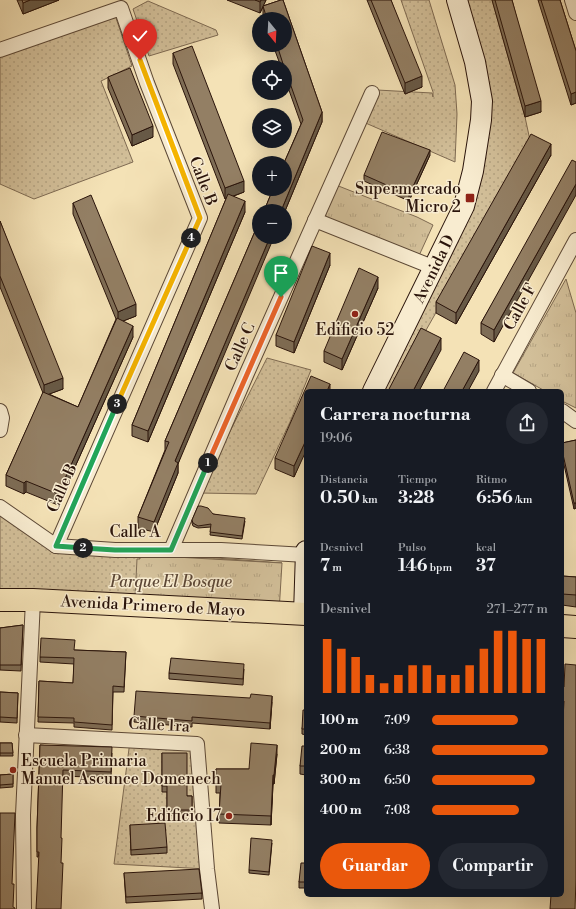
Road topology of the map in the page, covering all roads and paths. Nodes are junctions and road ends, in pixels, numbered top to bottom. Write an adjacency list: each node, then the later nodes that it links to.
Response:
1 (457, 0): 8 (street, Avenida D)
2 (572, 0): 3 (street)
3 (576, 13)
4 (0, 50): 18 (street, Calle B)
5 (372, 93): 6 (street, Calle C)
6 (316, 220): 8 (street); 19 (street, Calle C)
7 (576, 240): 9 (street, Calle F)
8 (435, 268): 10 (street, Avenida D)
9 (502, 375): 11 (street, Calle F); 12 (street)
10 (374, 389)
11 (495, 389)
12 (526, 389)
13 (0, 411): 16 (street)
14 (564, 412): 15 (street)
15 (576, 421)
16 (0, 430)
17 (0, 508): 18 (street)
18 (56, 546): 19 (street, Calle A)
19 (171, 550): 20 (street, Calle A)
20 (304, 554)
21 (0, 600): 22 (main road, Avenida Primero de Mayo)
22 (33, 600): 23 (main road, Avenida Primero de Mayo); 26 (street)
23 (304, 614)
24 (564, 626): 25 (main road)
25 (576, 627)
26 (26, 735): 27 (street); 28 (street, Calle 1ra)
27 (24, 909)
28 (212, 909)

